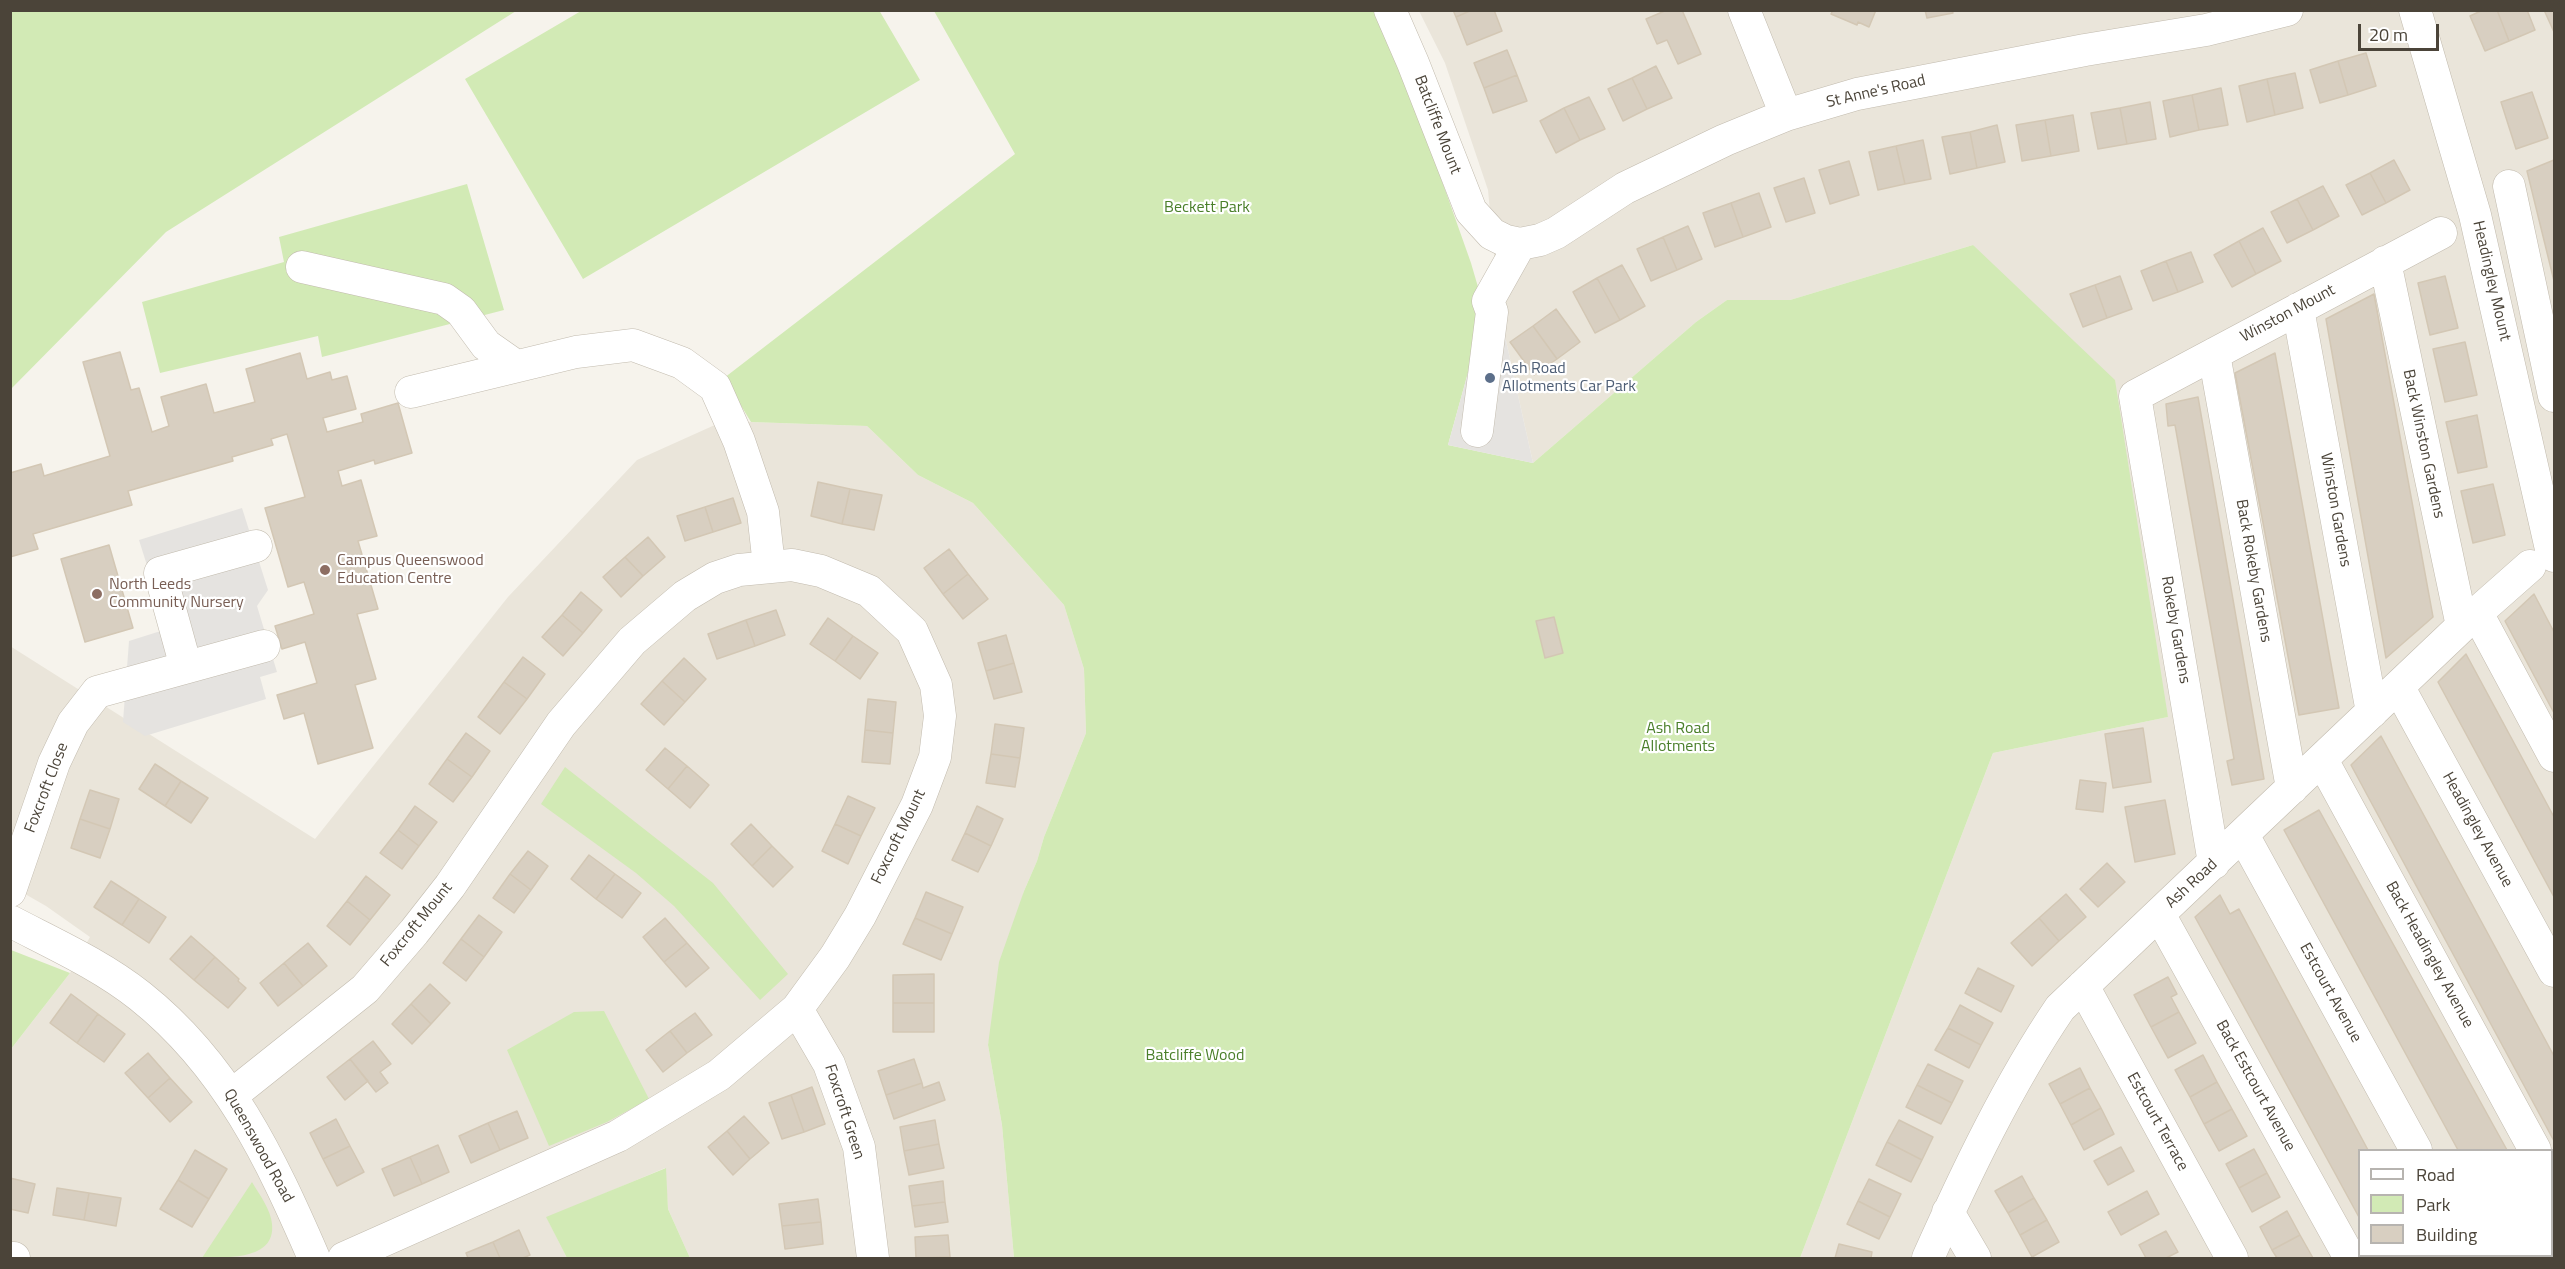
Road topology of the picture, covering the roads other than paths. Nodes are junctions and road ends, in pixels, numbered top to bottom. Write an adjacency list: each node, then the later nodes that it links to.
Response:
1 (1390, 10): 8 (street, Batcliffe Mount)
2 (1744, 10): 5 (street)
3 (2287, 10): 5 (street, St Anne's Road)
4 (2415, 10): 6 (street, Headingley Mount)
5 (1786, 116): 8 (street, St Anne's Road)
6 (2475, 215): 16 (street); 18 (street, Headingley Mount)
7 (2441, 233): 9 (street, Winston Mount)
8 (1506, 239): 19 (street)
9 (2385, 262): 11 (street, Winston Mount); 23 (street, Back Winston Gardens)
10 (302, 267): 13 (street)
11 (2298, 309): 12 (street, Winston Mount); 27 (street, Winston Gardens)
12 (2214, 354): 15 (street, Winston Mount); 30 (street, Back Rokeby Gardens)
13 (516, 366): 14 (street); 22 (street)
14 (411, 392)
15 (2135, 396): 32 (street, Rokeby Gardens)
16 (2554, 396)
17 (2554, 412): 18 (street)
18 (2524, 424): 21 (street, Headingley Mount)
19 (1477, 431)
20 (256, 546): 25 (street)
21 (2548, 554): 23 (street, Ash Road)
22 (769, 567): 38 (street, Foxcroft Mount); 39 (street, Foxcroft Mount)
23 (2469, 620): 26 (street, Ash Road); 28 (street, Back Winston Gardens)
24 (264, 646): 25 (street)
25 (186, 668): 33 (street, Foxcroft Close)
26 (2399, 688): 27 (street, Ash Road); 36 (street, Headingley Avenue)
27 (2372, 712): 29 (street, Ash Road)
28 (2554, 756)
29 (2322, 760): 30 (street, Ash Road); 41 (street, Back Headingley Avenue)
30 (2292, 788): 31 (street, Ash Road)
31 (2243, 835): 32 (street, Ash Road); 40 (street, Estcourt Avenue)
32 (2214, 863): 34 (street, Ash Road)
33 (10, 891)
34 (2159, 914): 37 (street, Ash Road); 49 (street, Back Estcourt Avenue)
35 (10, 921): 39 (street, Queenswood Road)
36 (2554, 971)
37 (2083, 986): 42 (street, Ash Road); 48 (street, Estcourt Terrace)
38 (797, 1009): 44 (street, Foxcroft Mount); 45 (street, Foxcroft Green)
39 (232, 1095): 43 (street, Queenswood Road)
40 (2415, 1149)
41 (2534, 1149)
42 (1948, 1212): 46 (street, Ash Road); 47 (street)
43 (314, 1258)
44 (344, 1258)
45 (873, 1258)
46 (1928, 1258)
47 (1975, 1258)
48 (2232, 1258)
49 (2350, 1258)

